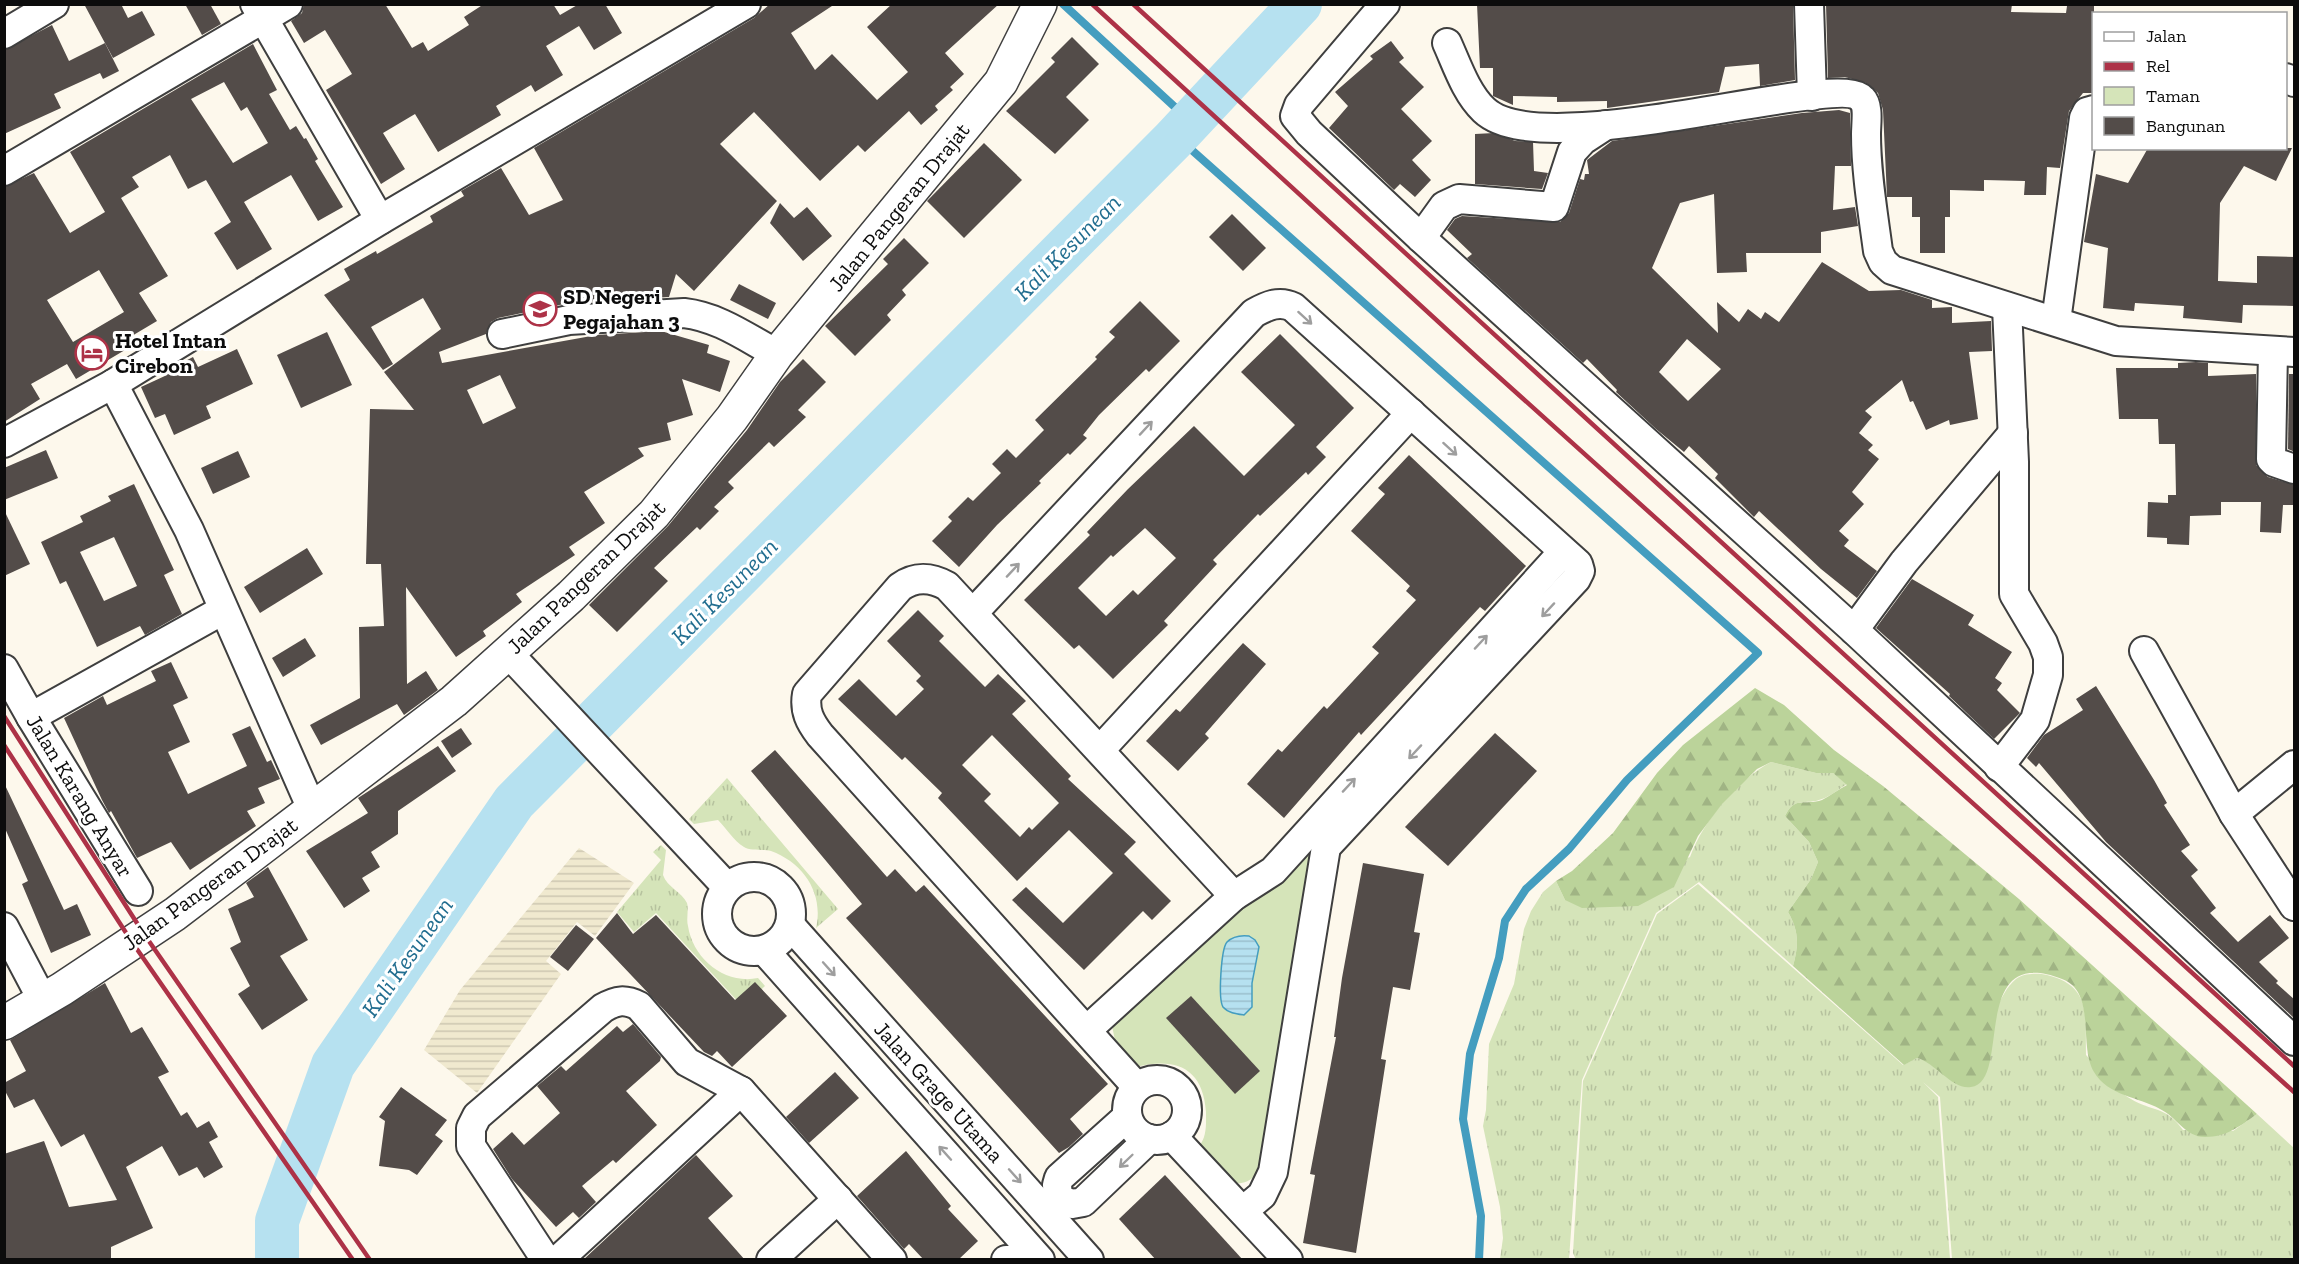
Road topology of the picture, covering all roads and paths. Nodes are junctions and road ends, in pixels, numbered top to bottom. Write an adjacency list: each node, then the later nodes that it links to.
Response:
1 (54, 4): 8 (street)
2 (746, 4): 7 (street)
3 (1385, 4): 15 (street)
4 (1809, 4): 10 (street)
5 (1039, 5): 20 (street, Jalan Pangeran Drajat)
6 (269, 9): 13 (street); 14 (street)
7 (715, 13): 14 (street)
8 (4, 34)
9 (1447, 43): 12 (street)
10 (1812, 96): 12 (street); 16 (street)
11 (2092, 111): 17 (street)
12 (1606, 125): 15 (street)
13 (4, 171)
14 (380, 220): 21 (street)
15 (1420, 238): 28 (street)
16 (2007, 307): 17 (street); 23 (street)
17 (2056, 321): 19 (street)
18 (502, 334): 20 (street)
19 (2284, 351): 25 (street)
20 (777, 354): 30 (street, Jalan Pangeran Drajat)
21 (113, 384): 24 (street); 26 (street)
22 (1411, 413): 27 (street, one-way to 22); 33 (street); 38 (street, one-way to 38)
23 (2013, 433): 28 (street); 35 (street)
24 (4, 443)
25 (2295, 469)
26 (223, 610): 32 (street); 36 (street)
27 (973, 613): 33 (street); 48 (street)
28 (1854, 630): 35 (street)
29 (2144, 651): 37 (street)
30 (508, 654): 36 (street, Jalan Pangeran Drajat); 39 (street)
31 (4, 669): 32 (street, Jalan Karang Anyar)
32 (31, 717): 40 (street, Jalan Karang Anyar)
33 (1100, 750): 41 (street)
34 (2295, 765): 37 (street)
35 (1999, 767): 49 (street)
36 (312, 809): 46 (street, Jalan Pangeran Drajat)
37 (2234, 814): 42 (street)
38 (1318, 838): 41 (street); 56 (street)
39 (727, 887): 43 (street); 45 (street)
40 (138, 891)
41 (1234, 896): 48 (street)
42 (2295, 906)
43 (790, 925): 45 (street); 55 (street, Jalan Grage Utama, one-way to 55)
44 (4, 927): 46 (street)
45 (764, 950): 57 (street, Jalan Grage Utama, one-way to 45)
46 (50, 996): 47 (street, Jalan Pangeran Drajat)
47 (4, 1023)
48 (1087, 1030): 50 (street)
49 (2295, 1041)
50 (1137, 1087): 52 (street); 53 (street)
51 (741, 1092): 54 (street); 58 (street); 59 (street)
52 (1127, 1117): 53 (street); 55 (street)
53 (1160, 1138): 55 (street, one-way to 55); 56 (street)
54 (838, 1199): 60 (street); 61 (street)
55 (1052, 1205): 57 (street); 63 (street, Jalan Grage Utama)
56 (1243, 1212): 64 (street)
57 (1028, 1257): 62 (street)
58 (546, 1260)
59 (558, 1260)
60 (771, 1260)
61 (892, 1260)
62 (1006, 1260)
63 (1089, 1260)
64 (1288, 1260)

